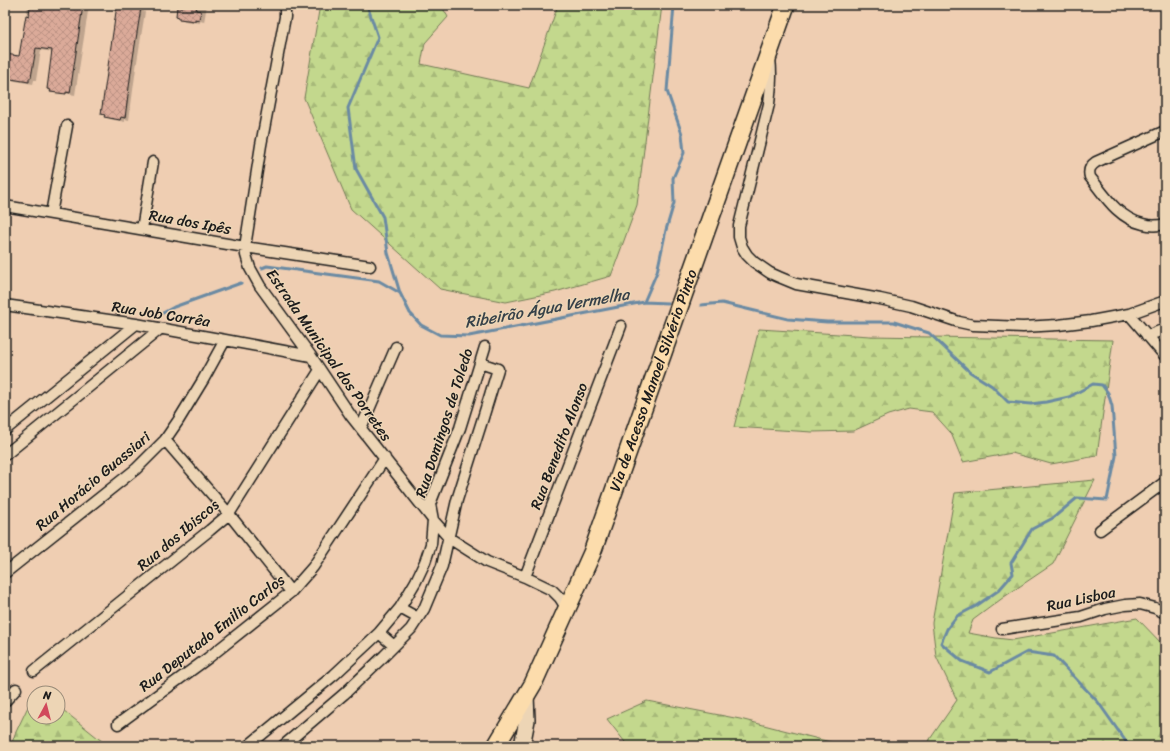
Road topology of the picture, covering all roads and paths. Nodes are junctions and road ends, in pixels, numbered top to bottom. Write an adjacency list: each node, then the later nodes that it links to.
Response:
1 (285, 5): 11 (street, Estrada Municipal dos Porretes)
2 (786, 5): 3 (main road, Via de Acesso Manoel Silvério Pinto)
3 (769, 52): 15 (street); 42 (main road, Via de Acesso Manoel Silvério Pinto)
4 (67, 126): 8 (street)
5 (1165, 131): 9 (street)
6 (153, 162): 10 (street)
7 (5, 206): 8 (street, Rua dos Ipês)
8 (51, 214): 10 (street, Rua dos Ipês)
9 (1165, 224)
10 (142, 229): 11 (street, Rua dos Ipês)
11 (245, 247): 12 (street, Rua dos Ipês); 24 (street, Estrada Municipal dos Porretes)
12 (370, 266)
13 (1165, 301): 15 (street)
14 (5, 305): 16 (street, Rua Job Corrêa)
15 (1129, 314): 20 (street)
16 (136, 324): 18 (street, Rua Job Corrêa); 29 (street)
17 (621, 326): 39 (street, Rua Benedito Alonso)
18 (160, 329): 21 (street, Rua Job Corrêa); 31 (street)
19 (1165, 329): 20 (street)
20 (1147, 336): 25 (street)
21 (225, 340): 24 (street, Rua Job Corrêa); 30 (street, Rua Horácio Guassiari)
22 (396, 347): 28 (street)
23 (485, 347): 26 (street, Rua Domingos de Toledo)
24 (311, 356): 27 (street, Estrada Municipal dos Porretes)
25 (1165, 356)
26 (480, 363): 35 (street, Rua Domingos de Toledo); 37 (street)
27 (320, 370): 28 (street, Estrada Municipal dos Porretes); 34 (street, Rua dos Ibiscos)
28 (361, 428): 32 (street, Estrada Municipal dos Porretes)
29 (5, 430)
30 (165, 440): 34 (street); 38 (street, Rua Horácio Guassiari)
31 (5, 455)
32 (384, 458): 35 (street, Estrada Municipal dos Porretes); 40 (street, Rua Deputado Emilio Carlos)
33 (1165, 482): 36 (street)
34 (229, 514): 40 (street); 48 (street, Rua dos Ibiscos)
35 (433, 520): 37 (street, Estrada Municipal dos Porretes); 41 (street, Rua Domingos de Toledo)
36 (1100, 530)
37 (449, 538): 39 (street, Estrada Municipal dos Porretes); 44 (street)
38 (5, 573)
39 (525, 577): 42 (street, Estrada Municipal dos Porretes)
40 (291, 592): 52 (street, Rua Deputado Emilio Carlos)
41 (400, 608): 44 (street); 46 (street, Rua Domingos de Toledo)
42 (567, 609): 50 (main road, Via de Acesso Manoel Silvério Pinto)
43 (1165, 613): 45 (street, Rua Lisboa)
44 (418, 618): 47 (street)
45 (1002, 629)
46 (378, 632): 47 (street); 53 (street, Rua Domingos de Toledo)
47 (394, 646): 54 (street)
48 (34, 671)
49 (16, 689): 51 (street)
50 (526, 695): 55 (main road, Via de Acesso Manoel Silvério Pinto); 56 (street)
51 (5, 701)
52 (118, 724)
53 (248, 746)
54 (283, 746)
55 (496, 746)
56 (522, 746)

